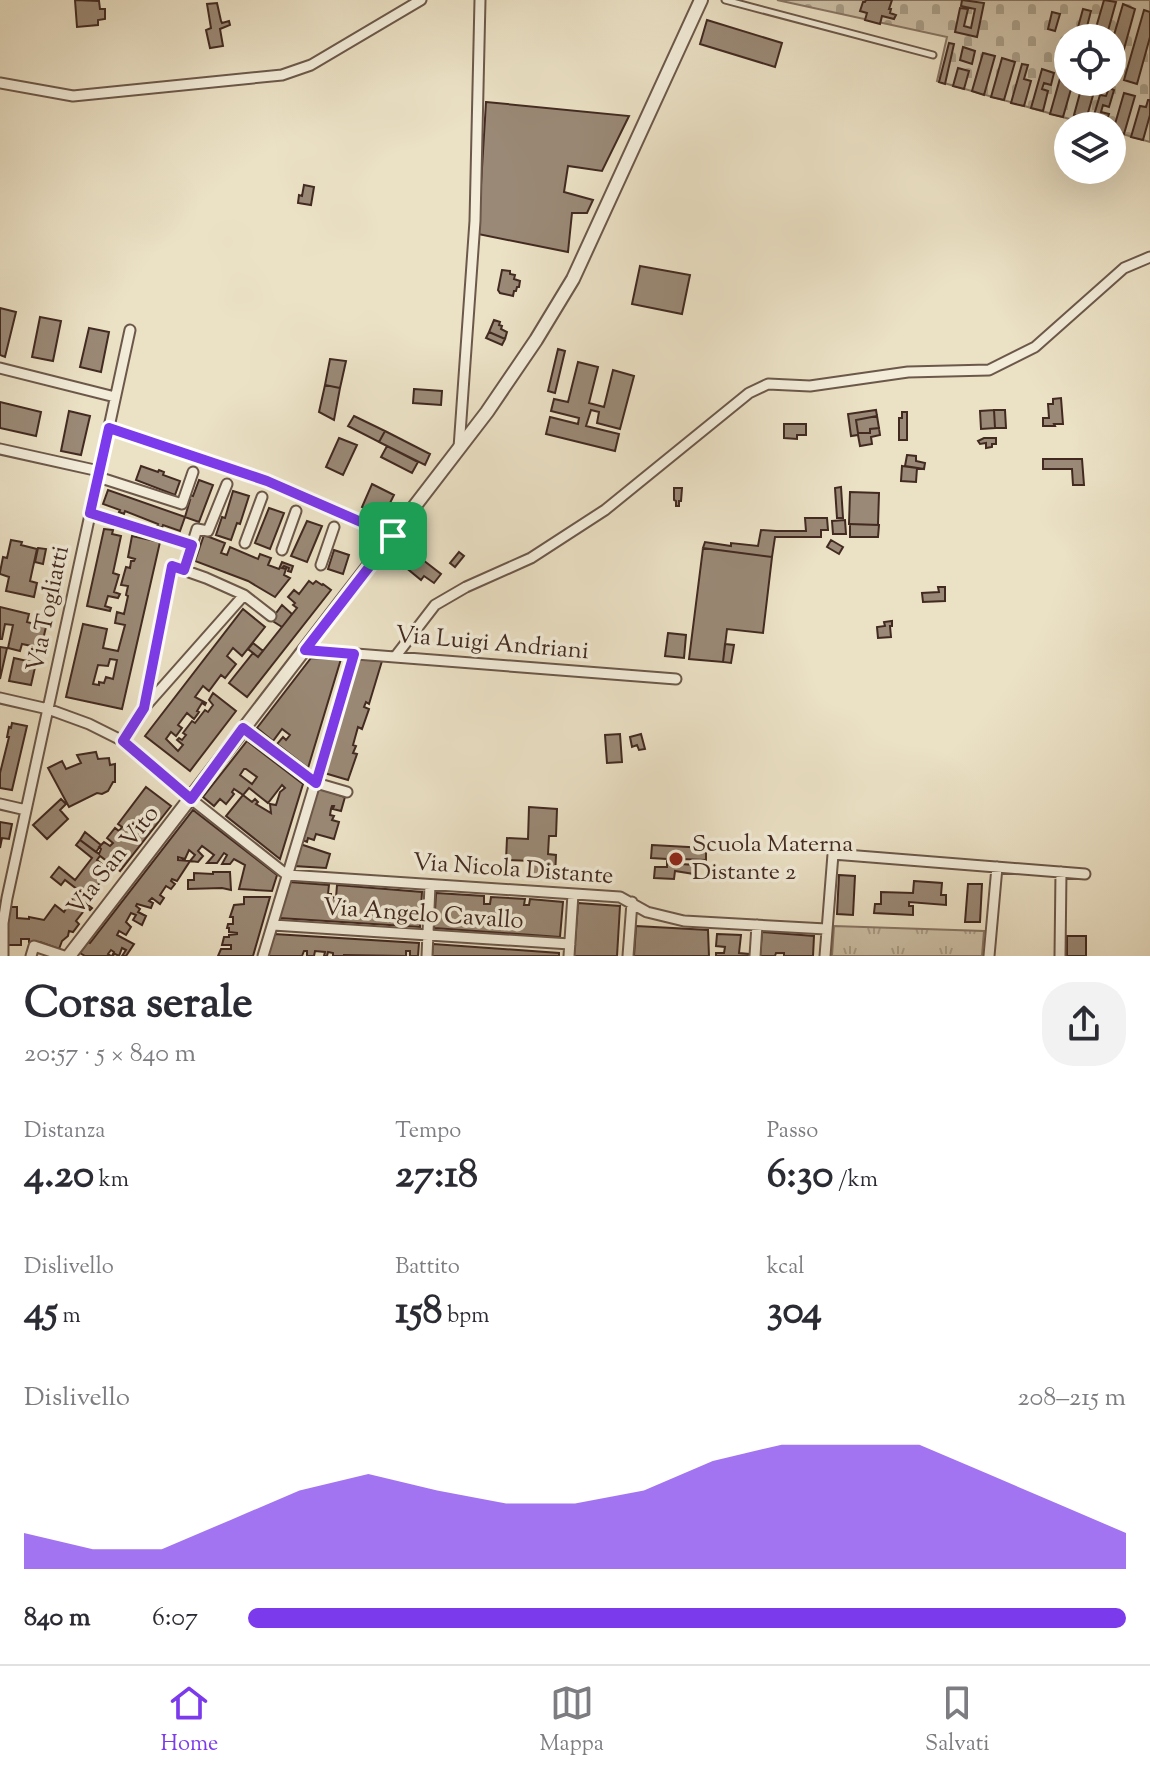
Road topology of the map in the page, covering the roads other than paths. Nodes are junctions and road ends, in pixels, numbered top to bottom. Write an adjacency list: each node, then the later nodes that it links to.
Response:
1 (421, 0): 6 (street)
2 (480, 0): 13 (street)
3 (701, 0): 13 (street, Via San Vito)
4 (725, 0): 5 (lane)
5 (933, 55)
6 (0, 83)
7 (1150, 257): 31 (street)
8 (130, 330): 10 (street, Via Togliatti)
9 (0, 368): 10 (street)
10 (115, 397): 11 (street, Via Togliatti)
11 (109, 428): 15 (street, Via Togliatti); 21 (street)
12 (0, 449): 15 (street)
13 (459, 449): 21 (street, Via San Vito)
14 (193, 472): 15 (street)
15 (99, 474): 19 (street, Via Togliatti)
16 (227, 484): 23 (street)
17 (262, 497): 22 (street)
18 (296, 511): 24 (street)
19 (90, 513): 23 (street); 35 (street, Via Togliatti)
20 (334, 527): 25 (street)
21 (393, 536): 29 (street, Via San Vito)
22 (245, 543)
23 (192, 545): 26 (street)
24 (282, 550)
25 (321, 565)
26 (184, 570): 27 (street); 34 (street)
27 (244, 595): 28 (street); 34 (street)
28 (271, 616)
29 (305, 650): 30 (street, Via Luigi Andriani); 37 (street, Via San Vito)
30 (354, 654): 31 (street, Via Luigi Andriani); 39 (street)
31 (395, 657): 32 (street, Via Luigi Andriani)
32 (676, 679)
33 (2, 698): 35 (street); 36 (street)
34 (144, 708): 38 (street)
35 (48, 709): 38 (street); 43 (street, Via Togliatti)
36 (0, 711)
37 (243, 728): 39 (street); 41 (street, Via San Vito)
38 (123, 741): 41 (street)
39 (316, 783): 40 (street); 47 (street)
40 (347, 792)
41 (191, 799): 47 (street); 57 (street, Via San Vito)
42 (0, 804): 43 (street)
43 (26, 810): 50 (street, Via Togliatti)
44 (997, 867): 45 (street); 54 (street); 66 (street)
45 (1061, 872): 46 (street); 67 (street)
46 (1085, 874)
47 (287, 875): 48 (street, Via Nicola Distante); 52 (street)
48 (430, 885): 49 (street, Via Nicola Distante); 55 (street)
49 (573, 894): 51 (street, Via Nicola Distante); 56 (street)
50 (3, 898): 58 (street, Via Togliatti)
51 (632, 902): 53 (street, Via Nicola Distante); 63 (street)
52 (273, 925): 55 (street, Via Angelo Cavallo); 60 (street)
53 (757, 925): 54 (street, Via Nicola Distante); 64 (street)
54 (826, 929): 65 (street)
55 (428, 936): 56 (street, Via Angelo Cavallo); 61 (street)
56 (570, 944): 62 (street)
57 (69, 955): 59 (street)
58 (3, 956)
59 (31, 956)
60 (263, 956)
61 (427, 956)
62 (569, 956)
63 (628, 956)
64 (755, 956)
65 (825, 956)
66 (989, 956)
67 (1060, 956)

